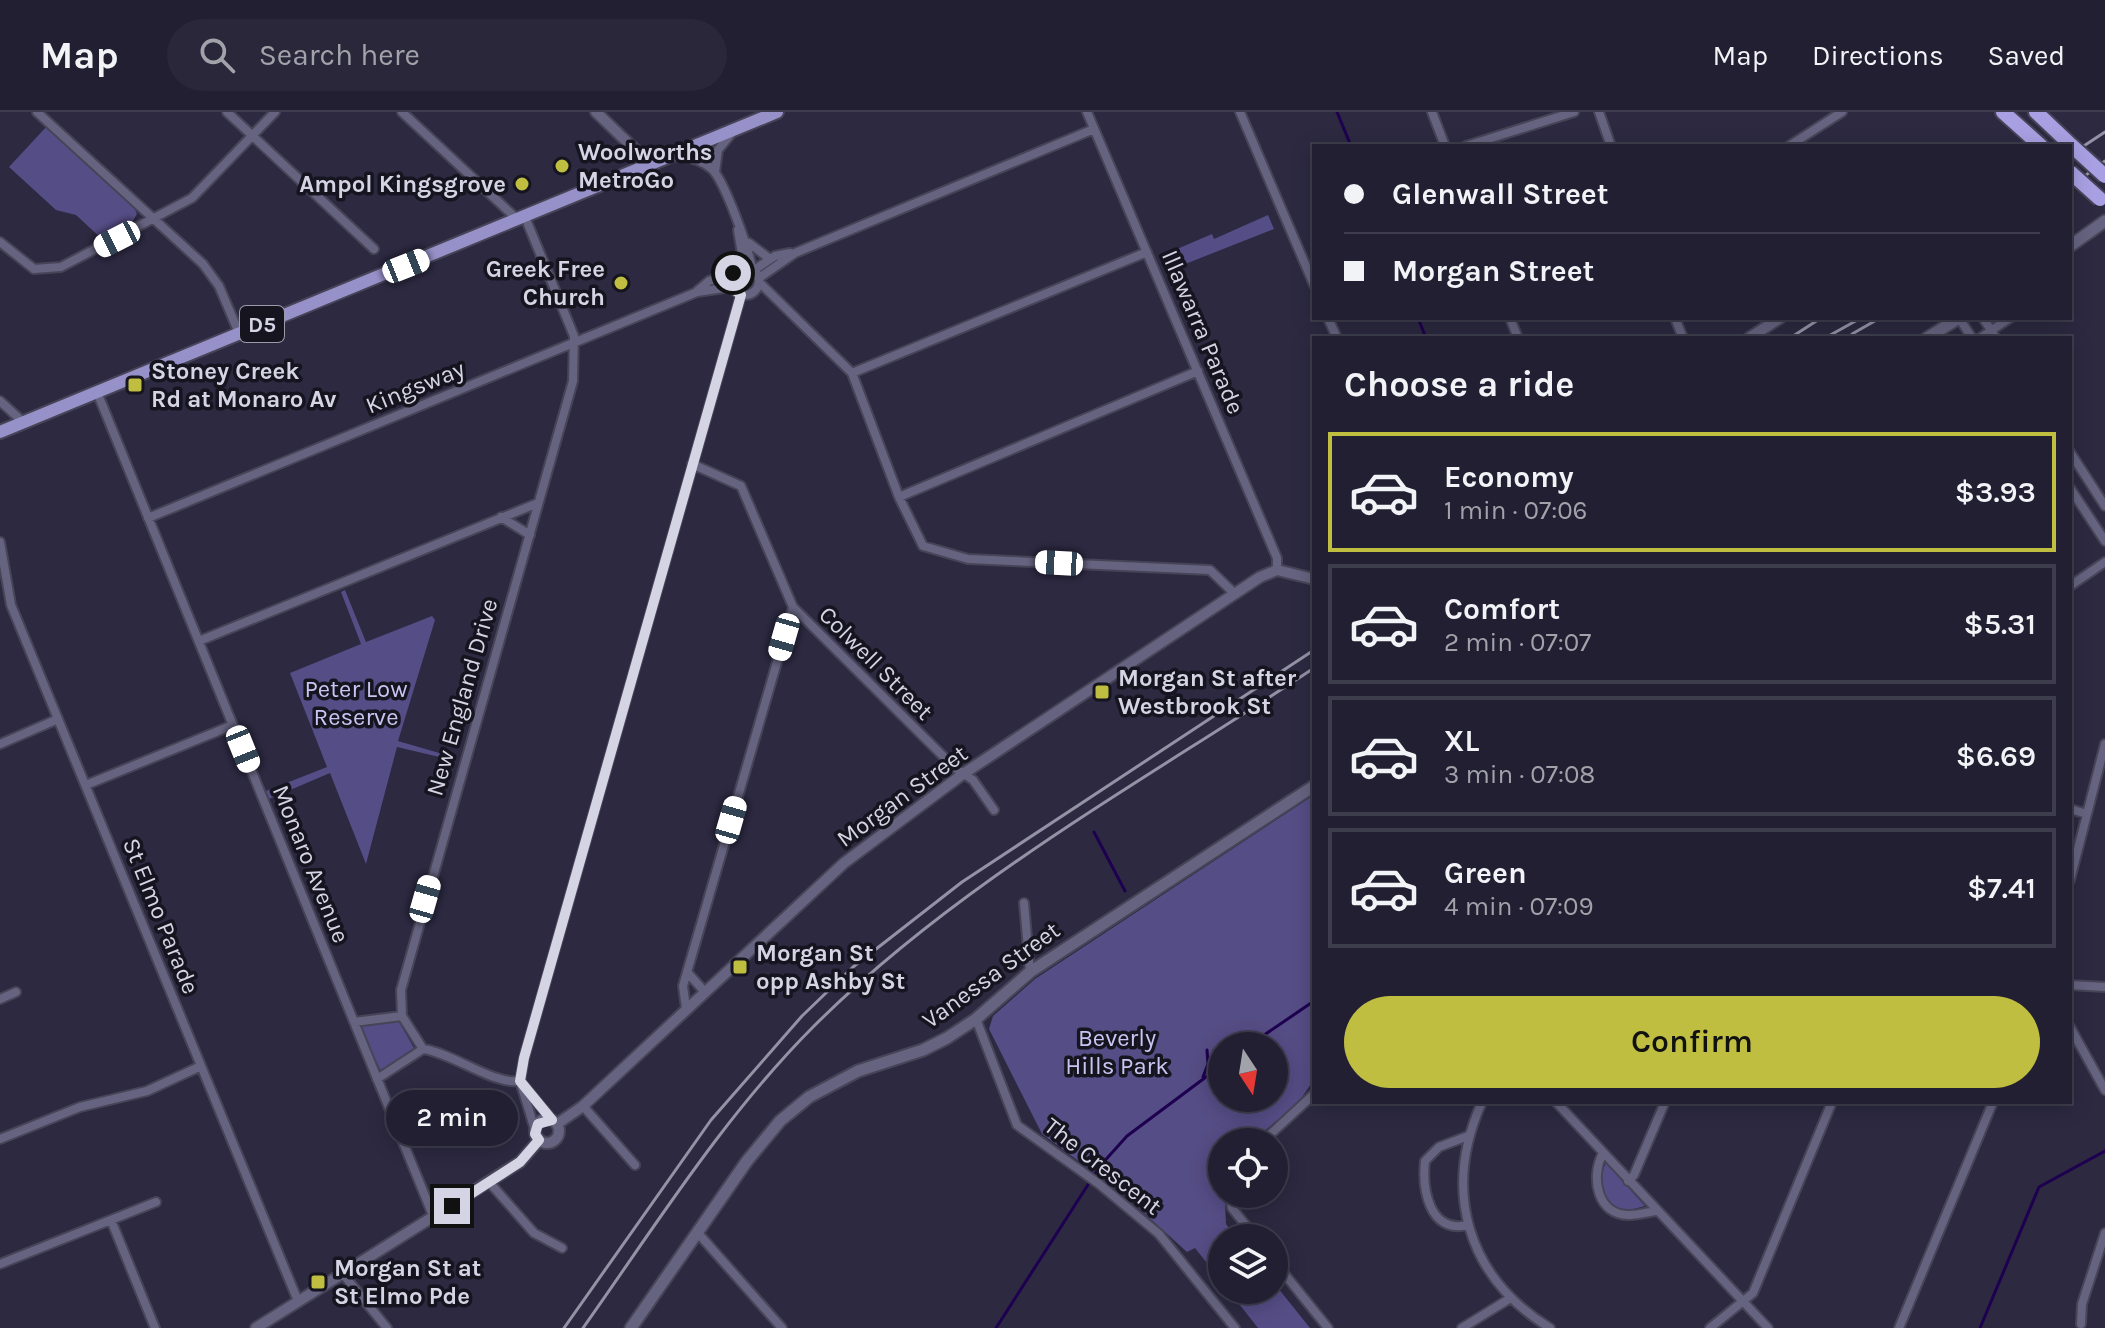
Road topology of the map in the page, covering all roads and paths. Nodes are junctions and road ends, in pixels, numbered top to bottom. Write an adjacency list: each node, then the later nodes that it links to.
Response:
1 (37, 112): 36 (street)
2 (227, 112): 20 (street)
3 (275, 112): 20 (street)
4 (402, 112): 35 (street)
5 (596, 112): 30 (street)
6 (777, 112): 17 (main road, D5)
7 (1087, 112): 16 (street, Illawarra Parade)
8 (1240, 112): 48 (street)
9 (1432, 112): 21 (street)
10 (1574, 112): 22 (street)
11 (1599, 112): 23 (street)
12 (1842, 112): 24 (street)
13 (2003, 112): 19 (highway)
14 (2012, 112): 19 (street)
15 (2036, 112): 18 (highway)
16 (1094, 129): 43 (street, Illawarra Parade); 44 (street)
17 (734, 130): 29 (main road, D5); 31 (street)
18 (2057, 132): 26 (street); 27 (highway, bridge)
19 (2028, 134): 25 (highway)
20 (253, 135): 36 (street); 42 (street)
21 (1444, 144)
22 (1472, 144)
23 (1610, 144)
24 (1792, 144)
25 (2039, 144)
26 (2043, 144)
27 (2070, 144)
28 (2072, 146): 33 (highway, bridge)
29 (672, 155): 30 (main road, D5); 31 (street)
30 (650, 164): 35 (main road, D5)
31 (715, 172): 38 (street)
32 (2072, 174): 34 (highway, bridge)
33 (2105, 176)
34 (2102, 202)
35 (522, 219): 55 (main road, D5); 59 (street)
36 (155, 220): 40 (street); 55 (street)
37 (2105, 221): 41 (main road)
38 (737, 226): 39 (street); 46 (street)
39 (746, 239): 45 (street); 47 (street)
40 (0, 242)
41 (2072, 245)
42 (374, 249)
43 (1147, 252): 60 (street, Illawarra Parade); 61 (street)
44 (795, 253): 45 (street); 47 (street)
45 (770, 259): 47 (street)
46 (736, 270): 47 (street); 49 (street); 50 (street, Kingsway)
47 (756, 278): 51 (street); 61 (street)
48 (1312, 280)
49 (731, 287): 50 (street, Kingsway); 51 (street)
50 (697, 292): 59 (street, Kingsway)
51 (741, 295): 67 (street)
52 (1777, 320): 57 (street)
53 (1956, 320): 58 (main road)
54 (2008, 320): 56 (street)
55 (239, 333): 62 (main road, D5)
56 (1993, 334)
57 (1752, 336)
58 (1930, 336)
59 (575, 343): 70 (street, New England Drive); 73 (street, Kingsway)
60 (1198, 371): 69 (street); 78 (street, Illawarra Parade)
61 (852, 373): 69 (street)
62 (97, 392): 64 (main road, D5); 73 (street, Monaro Avenue)
63 (0, 401): 64 (street)
64 (23, 422): 65 (main road, D5)
65 (0, 432)
66 (2072, 455): 71 (street)
67 (692, 464): 82 (street, Colwell Street); 111 (street)
68 (2072, 491): 75 (street)
69 (899, 497): 81 (street)
70 (538, 503): 72 (street); 74 (street, New England Drive)
71 (2105, 506)
72 (501, 517): 74 (street); 83 (street)
73 (148, 518): 83 (street, Monaro Avenue)
74 (530, 535): 104 (street, New England Drive)
75 (2105, 541)
76 (0, 542): 84 (street, St Elmo Parade)
77 (2104, 566): 80 (street)
78 (1277, 570): 79 (street); 81 (street, Morgan Street)
79 (1312, 579)
80 (2072, 585)
81 (1235, 594): 88 (street, Morgan Street)
82 (793, 607): 88 (street, Colwell Street); 96 (street)
83 (199, 641): 85 (street, Monaro Avenue)
84 (58, 719): 86 (street); 89 (street, St Elmo Parade)
85 (233, 725): 89 (street); 106 (street, Monaro Avenue)
86 (0, 744)
87 (2105, 744): 93 (street)
88 (963, 774): 91 (street, Colwell Street); 100 (street, Morgan Street)
89 (86, 785): 109 (street, St Elmo Parade)
90 (1312, 787): 97 (main road, Vanessa Street)
91 (994, 810)
92 (2072, 810): 93 (street)
93 (2087, 814): 94 (street)
94 (2072, 872)
95 (1024, 903): 97 (street)
96 (687, 972): 100 (street); 103 (street)
97 (1030, 972): 105 (main road, Vanessa Street)
98 (2072, 985): 99 (street)
99 (2105, 987)
100 (704, 991): 103 (street, Morgan Street)
101 (16, 992): 102 (street)
102 (0, 999)
103 (686, 1008): 119 (street, Morgan Street)
104 (402, 1016): 106 (street); 108 (street)
105 (976, 1019): 136 (main road, Vanessa Street); 151 (street, The Crescent)
106 (354, 1022): 110 (street, Monaro Avenue)
107 (2072, 1031): 112 (street)
108 (423, 1049): 110 (street); 111 (street)
109 (201, 1066): 124 (street); 143 (street, St Elmo Parade)
110 (377, 1079): 132 (street, Monaro Avenue)
111 (520, 1081): 120 (street); 122 (street)
112 (2105, 1090)
113 (1312, 1096): 121 (street)
114 (1481, 1104): 123 (street)
115 (1558, 1104): 125 (street)
116 (1664, 1104): 127 (street)
117 (1831, 1104): 144 (street)
118 (1992, 1104): 157 (street)
119 (583, 1106): 120 (street, Morgan Street); 126 (street)
120 (555, 1122): 122 (street); 122 (street)
121 (1277, 1128)
122 (537, 1135): 128 (street)
123 (1468, 1136): 135 (street); 135 (street)
124 (0, 1139)
125 (1603, 1153): 127 (street); 131 (street)
126 (635, 1165)
127 (1628, 1181): 131 (street)
128 (489, 1182): 132 (street); 138 (street)
129 (156, 1202): 133 (street)
130 (1232, 1208): 134 (street)
131 (1656, 1211): 144 (street)
132 (434, 1218): 140 (street)
133 (111, 1220): 139 (street); 146 (street)
134 (1245, 1224)
135 (1468, 1225): 142 (street)
136 (697, 1232): 149 (main road, Vanessa Street); 150 (street)
137 (2105, 1233): 145 (street)
138 (562, 1248)
139 (0, 1264)
140 (343, 1274): 143 (street); 148 (street)
141 (1288, 1278): 152 (street)
142 (1509, 1299): 153 (street); 154 (street)
143 (298, 1301): 147 (street)
144 (1745, 1303): 155 (street); 156 (street)
145 (2081, 1324)
146 (155, 1328)
147 (256, 1328)
148 (387, 1328)
149 (631, 1328)
150 (782, 1328)
151 (1235, 1328)
152 (1328, 1328)
153 (1462, 1328)
154 (1550, 1328)
155 (1710, 1328)
156 (1768, 1328)
157 (1899, 1328)

